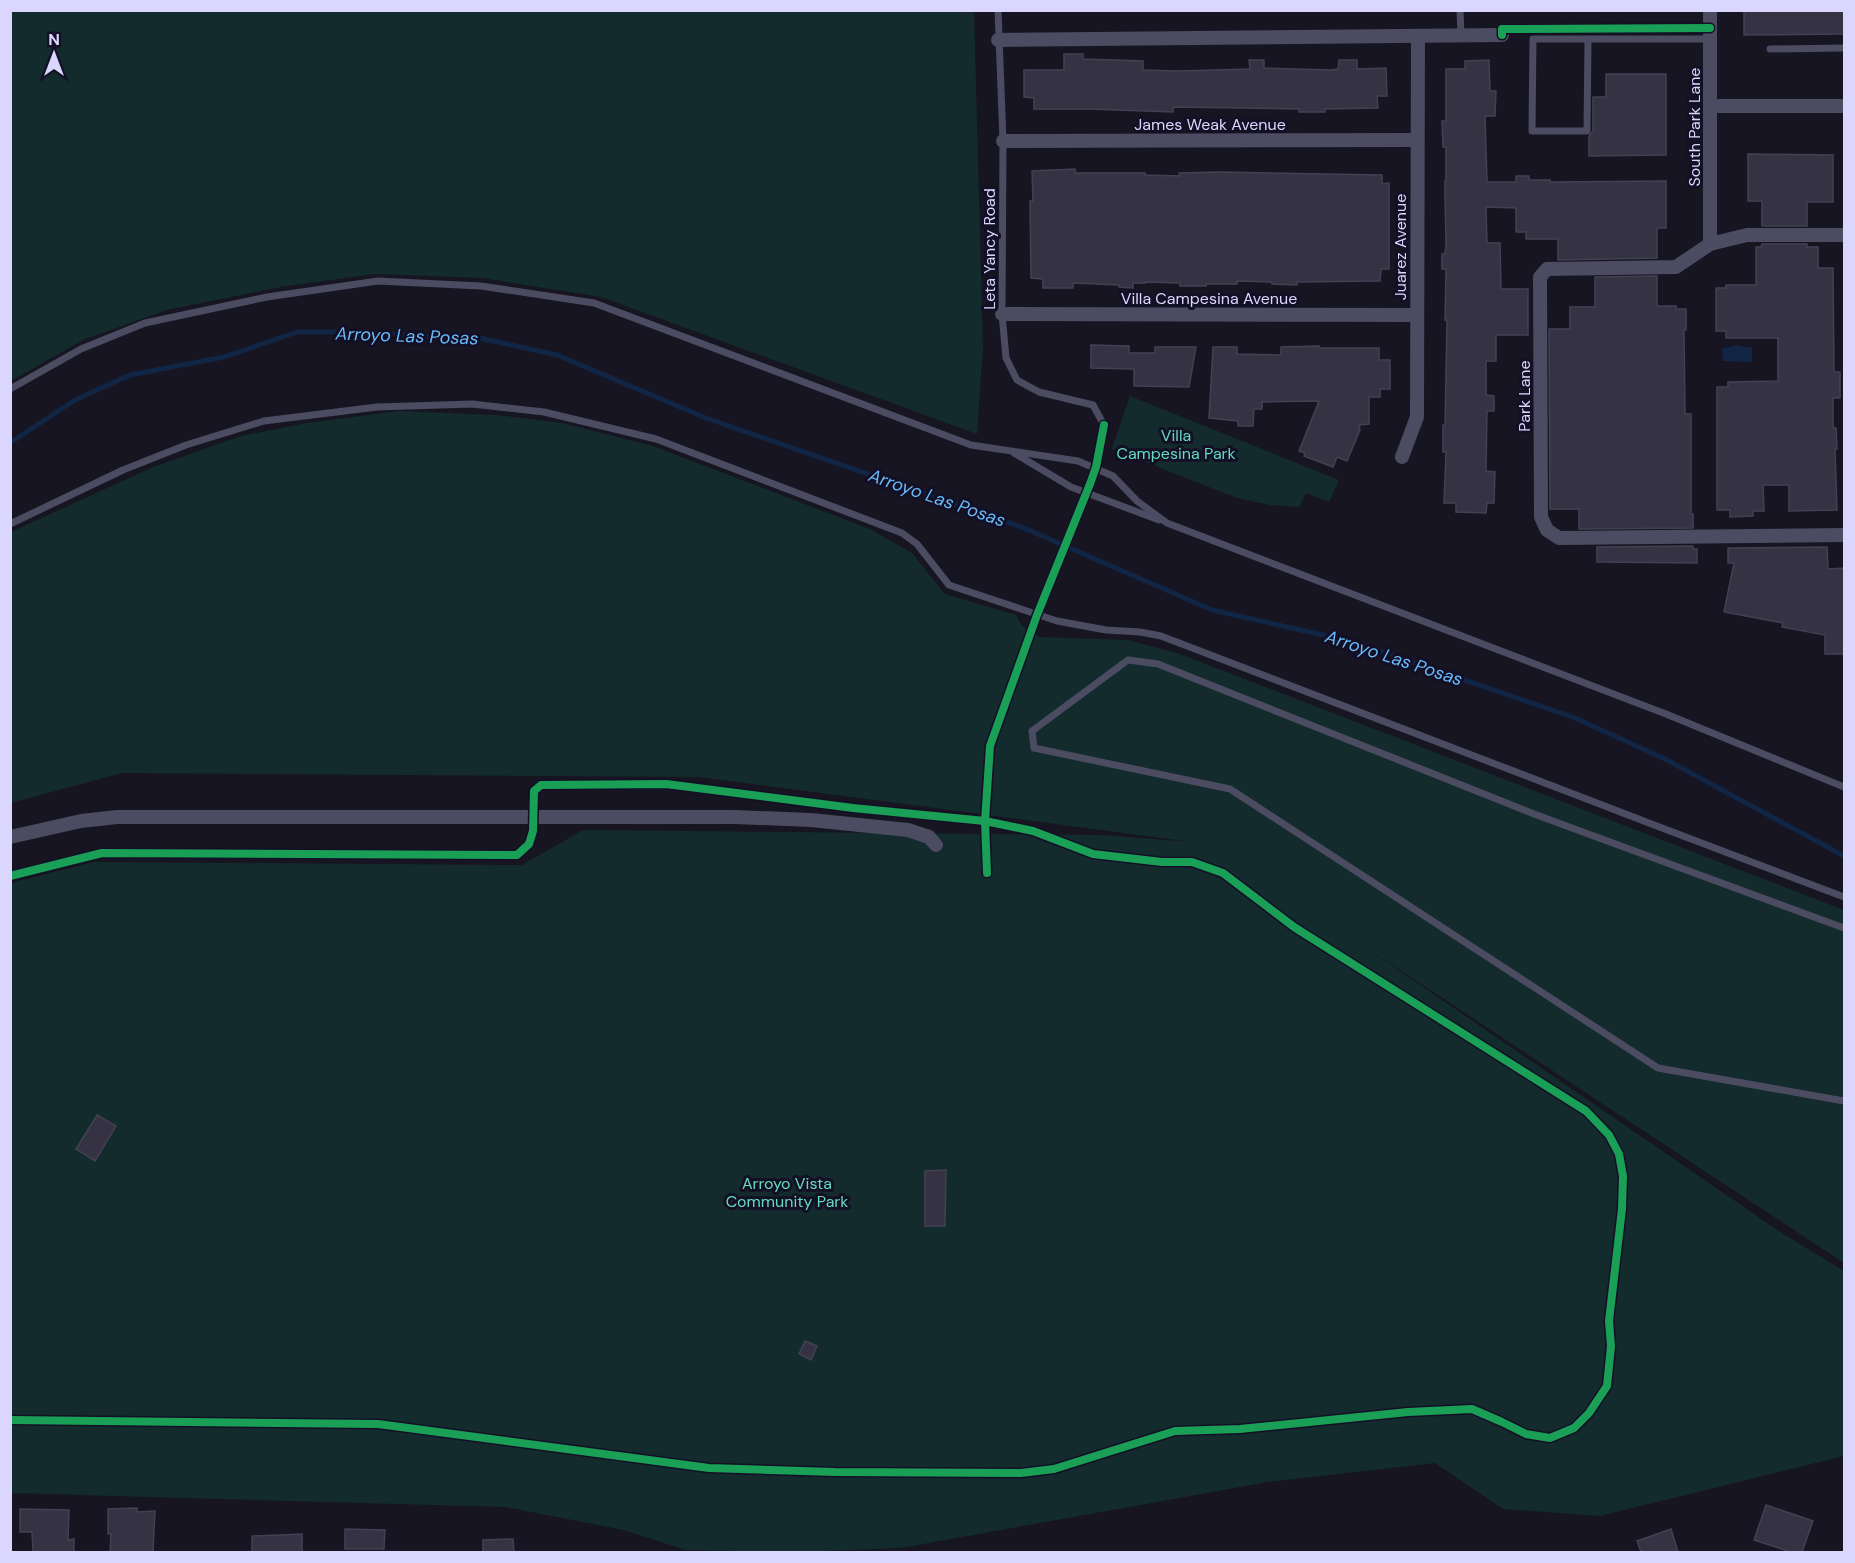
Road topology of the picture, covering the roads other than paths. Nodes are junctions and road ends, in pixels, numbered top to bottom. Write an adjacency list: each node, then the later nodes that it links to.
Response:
1 (998, 10): 9 (lane, Leta Yancy Road)
2 (1460, 10): 6 (lane)
3 (1710, 10): 8 (street, South Park Lane)
4 (1502, 35): 6 (street)
5 (1418, 36): 6 (street); 9 (street); 14 (street, Juarez Avenue)
6 (1461, 36)
7 (1588, 39): 7 (lane); 8 (lane)
8 (1710, 39): 12 (street, South Park Lane)
9 (998, 40): 15 (lane, Leta Yancy Road)
10 (1845, 48): 11 (lane)
11 (1770, 49)
12 (1710, 106): 13 (street); 17 (street, South Park Lane)
13 (1845, 106)
14 (1417, 140): 15 (street, James Weak Avenue); 19 (street, Juarez Avenue)
15 (1003, 141): 18 (lane, Leta Yancy Road)
16 (1845, 235): 17 (street, Park Lane)
17 (1710, 244): 26 (street, Park Lane)
18 (1002, 314): 19 (street, Villa Campesina Avenue); 21 (lane, Leta Yancy Road)
19 (1416, 315): 23 (street, Juarez Avenue)
20 (10, 388): 22 (lane)
21 (1104, 425)
22 (1011, 452): 24 (lane); 24 (lane)
23 (1402, 457)
24 (1167, 523): 27 (lane)
25 (10, 524): 30 (lane)
26 (1845, 535)
27 (1845, 787)
28 (10, 837): 29 (street)
29 (936, 845)
30 (1845, 897)
31 (1845, 928): 32 (lane)
32 (1845, 1101)

